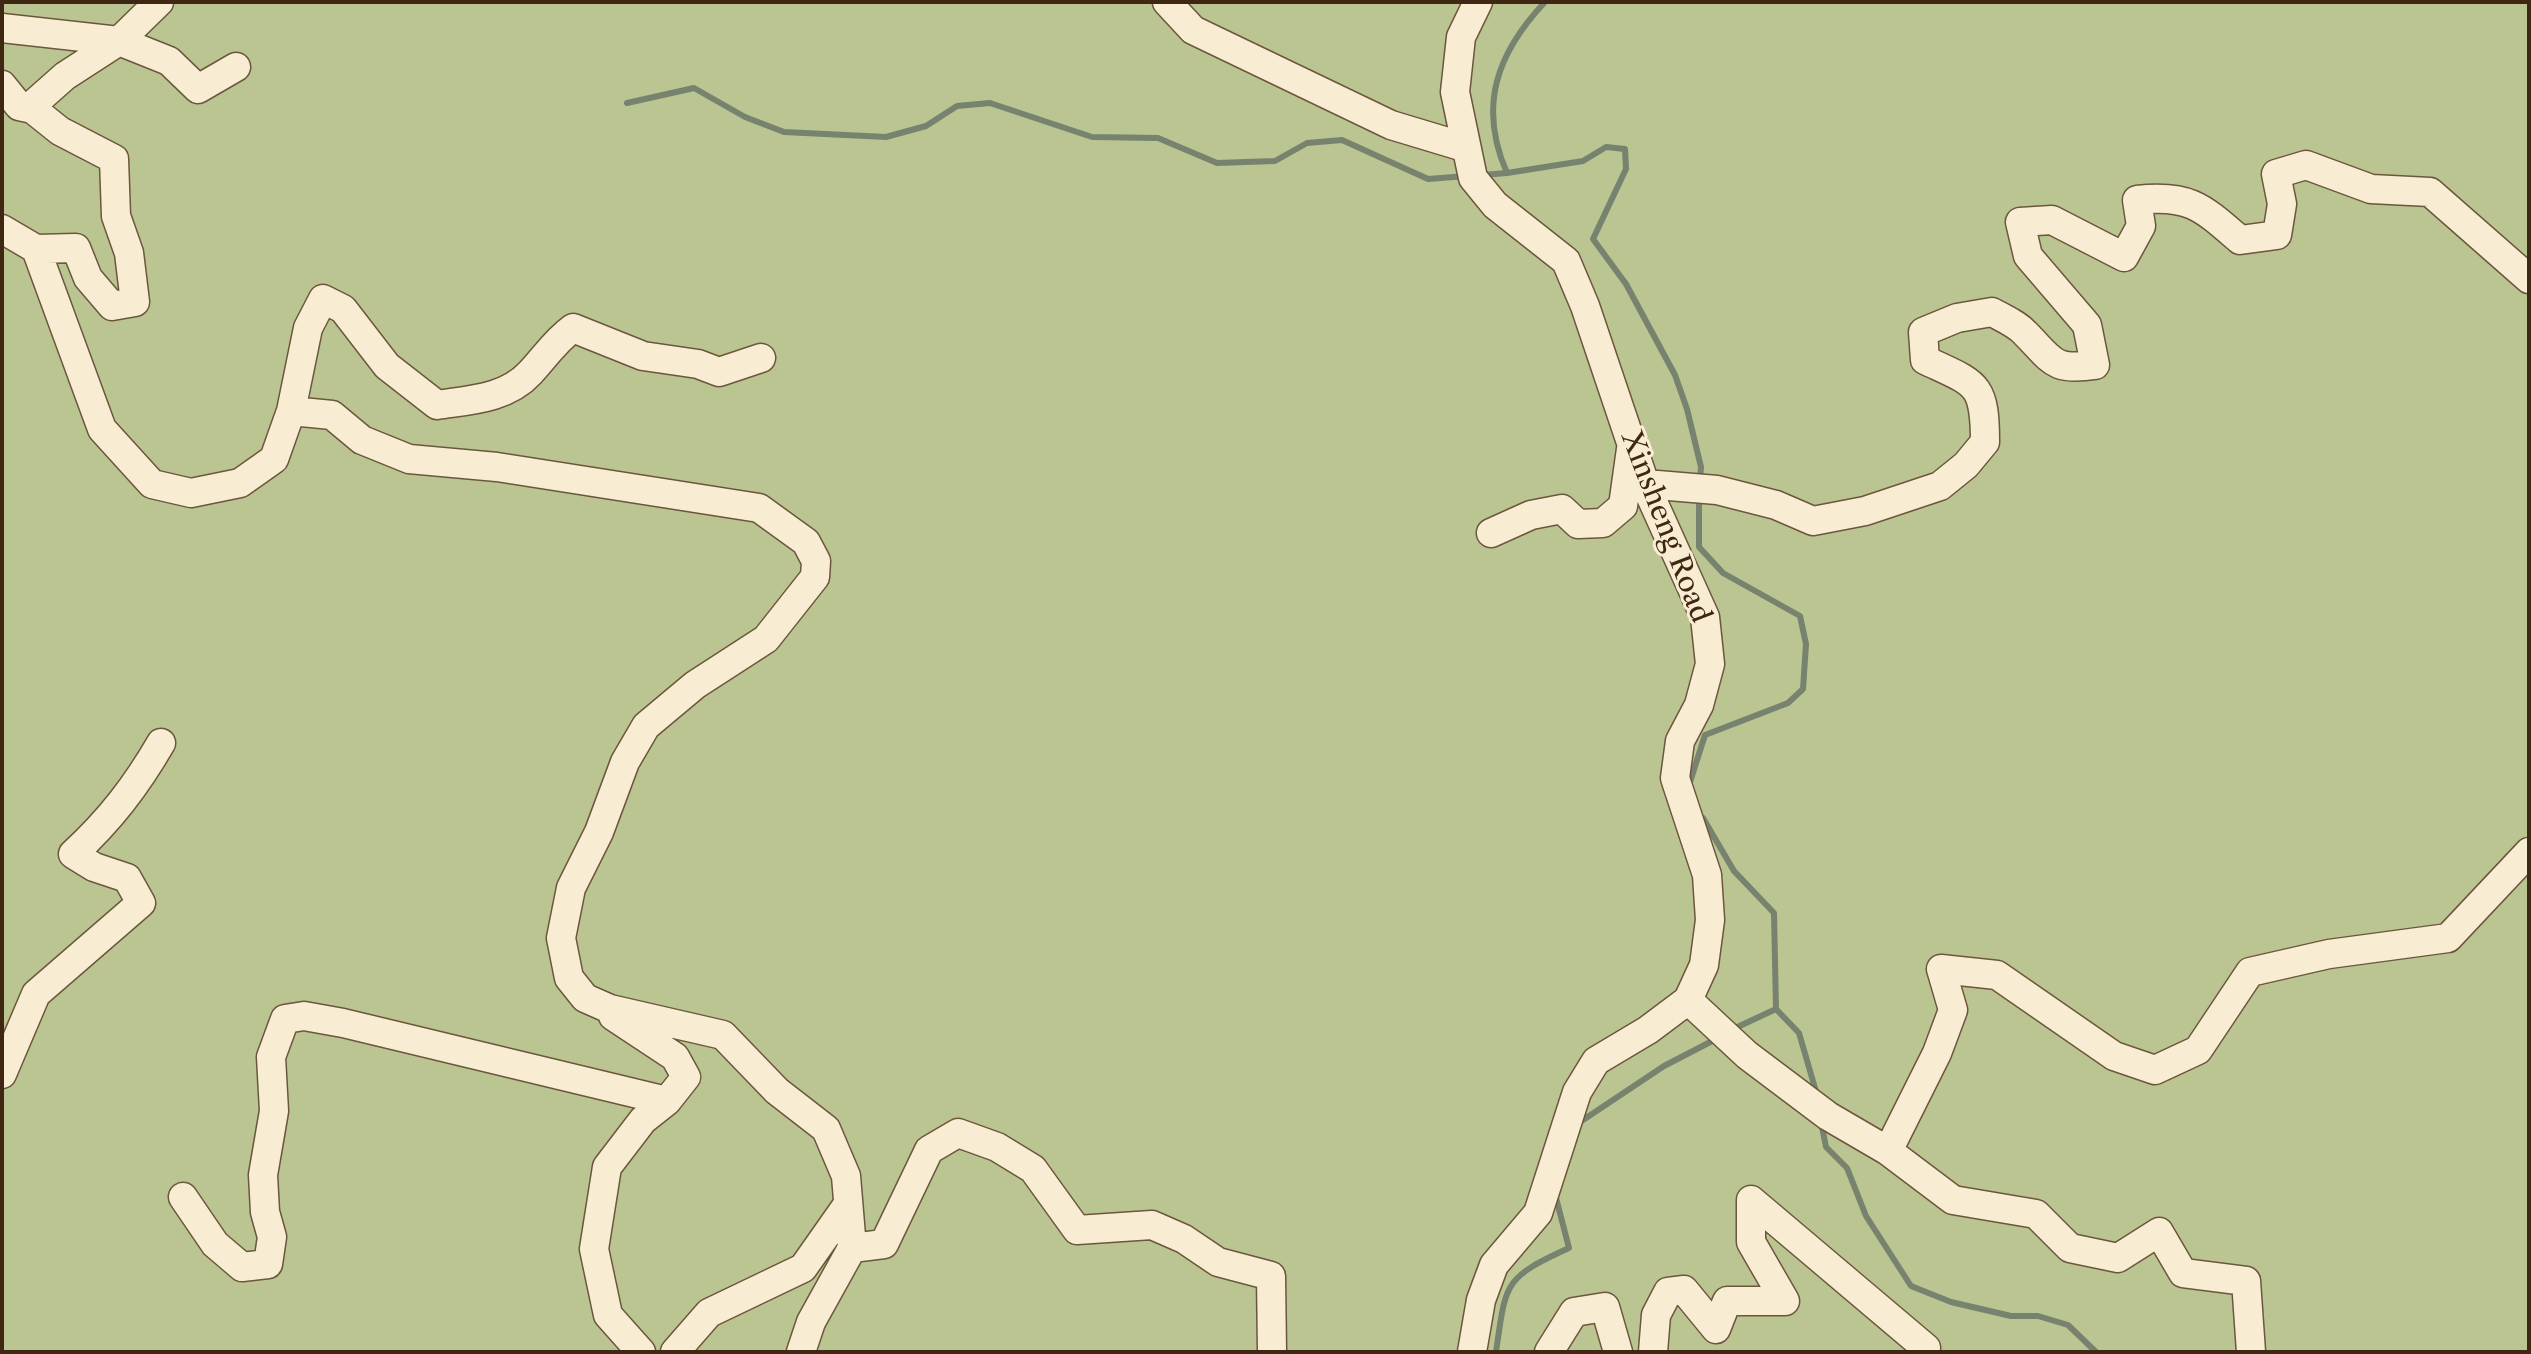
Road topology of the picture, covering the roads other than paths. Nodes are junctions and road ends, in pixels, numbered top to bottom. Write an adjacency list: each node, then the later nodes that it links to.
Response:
1 (159, 2): 5 (street)
2 (1167, 2): 9 (street)
3 (1478, 2): 9 (street)
4 (2, 28): 5 (street)
5 (119, 41): 6 (street); 8 (street)
6 (236, 67)
7 (2, 85): 8 (street)
8 (33, 109): 11 (street)
9 (1469, 162): 15 (street, Xinsheng Road)
10 (2, 229): 11 (street)
11 (36, 249): 14 (street)
12 (2529, 279): 16 (street)
13 (761, 358): 14 (street)
14 (291, 411): 20 (street)
15 (1632, 444): 16 (street, Xinsheng Road); 17 (street)
16 (1645, 484): 21 (street, Xinsheng Road)
17 (1491, 533)
18 (161, 743): 22 (street)
19 (2529, 852): 24 (street)
20 (585, 998): 23 (street); 26 (street)
21 (1688, 1000): 24 (street); 33 (street, Xinsheng Road)
22 (2, 1074)
23 (667, 1101): 25 (street); 29 (street)
24 (1888, 1151): 37 (street)
25 (183, 1197)
26 (848, 1204): 27 (street); 30 (street)
27 (852, 1248): 31 (street); 32 (street)
28 (1926, 1348): 36 (street)
29 (641, 1352)
30 (675, 1352)
31 (801, 1352)
32 (1272, 1352)
33 (1472, 1352)
34 (1549, 1352): 35 (street)
35 (1618, 1352)
36 (1653, 1352)
37 (2251, 1352)

